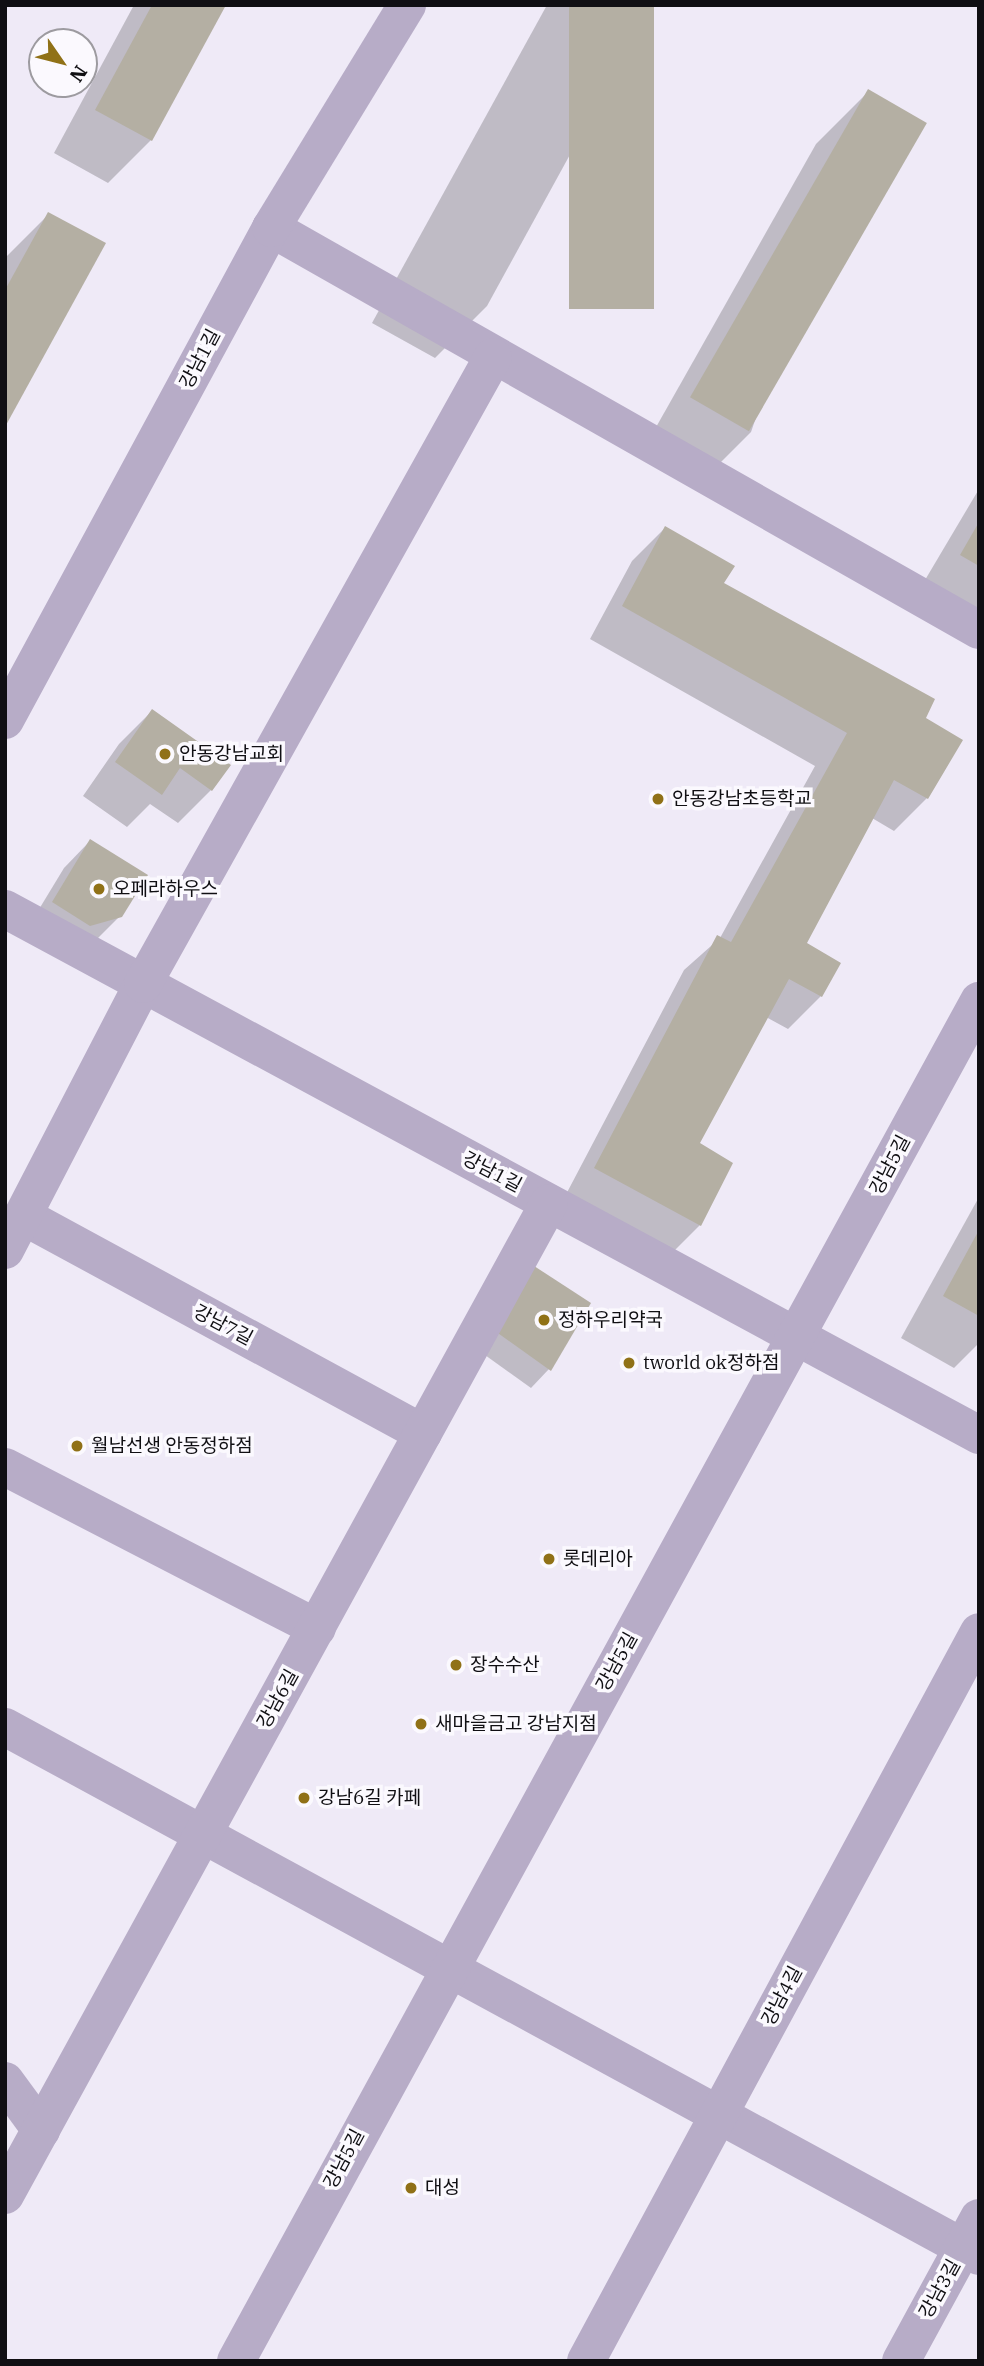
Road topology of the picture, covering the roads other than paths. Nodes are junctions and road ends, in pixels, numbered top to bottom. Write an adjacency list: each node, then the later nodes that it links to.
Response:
1 (407, 5): 2 (street, 강남1길)
2 (271, 228): 3 (street); 5 (street, 강남1길)
3 (493, 357): 4 (street); 7 (street)
4 (979, 630)
5 (5, 720)
6 (5, 909): 7 (street, 강남1길)
7 (143, 984): 9 (street, 강남1길); 10 (street)
8 (979, 1001): 12 (street, 강남5길)
9 (550, 1203): 12 (street, 강남1길); 13 (street, 강남6길)
10 (23, 1216): 11 (street); 13 (street, 강남7길)
11 (5, 1250)
12 (797, 1337): 14 (street, 강남1길); 20 (street, 강남5길)
13 (423, 1433): 16 (street, 강남6길)
14 (979, 1435)
15 (5, 1467): 16 (street)
16 (317, 1628): 19 (street, 강남6길)
17 (979, 1632): 22 (street, 강남4길)
18 (5, 1727): 19 (street)
19 (203, 1834): 20 (street); 23 (street, 강남6길)
20 (447, 1967): 22 (street); 26 (street, 강남5길)
21 (5, 2081): 23 (street)
22 (719, 2115): 25 (street); 27 (street, 강남4길)
23 (41, 2130): 24 (street, 강남6길)
24 (5, 2195)
25 (973, 2240): 28 (street, 강남3길)
26 (236, 2361)
27 (586, 2361)
28 (901, 2361)

